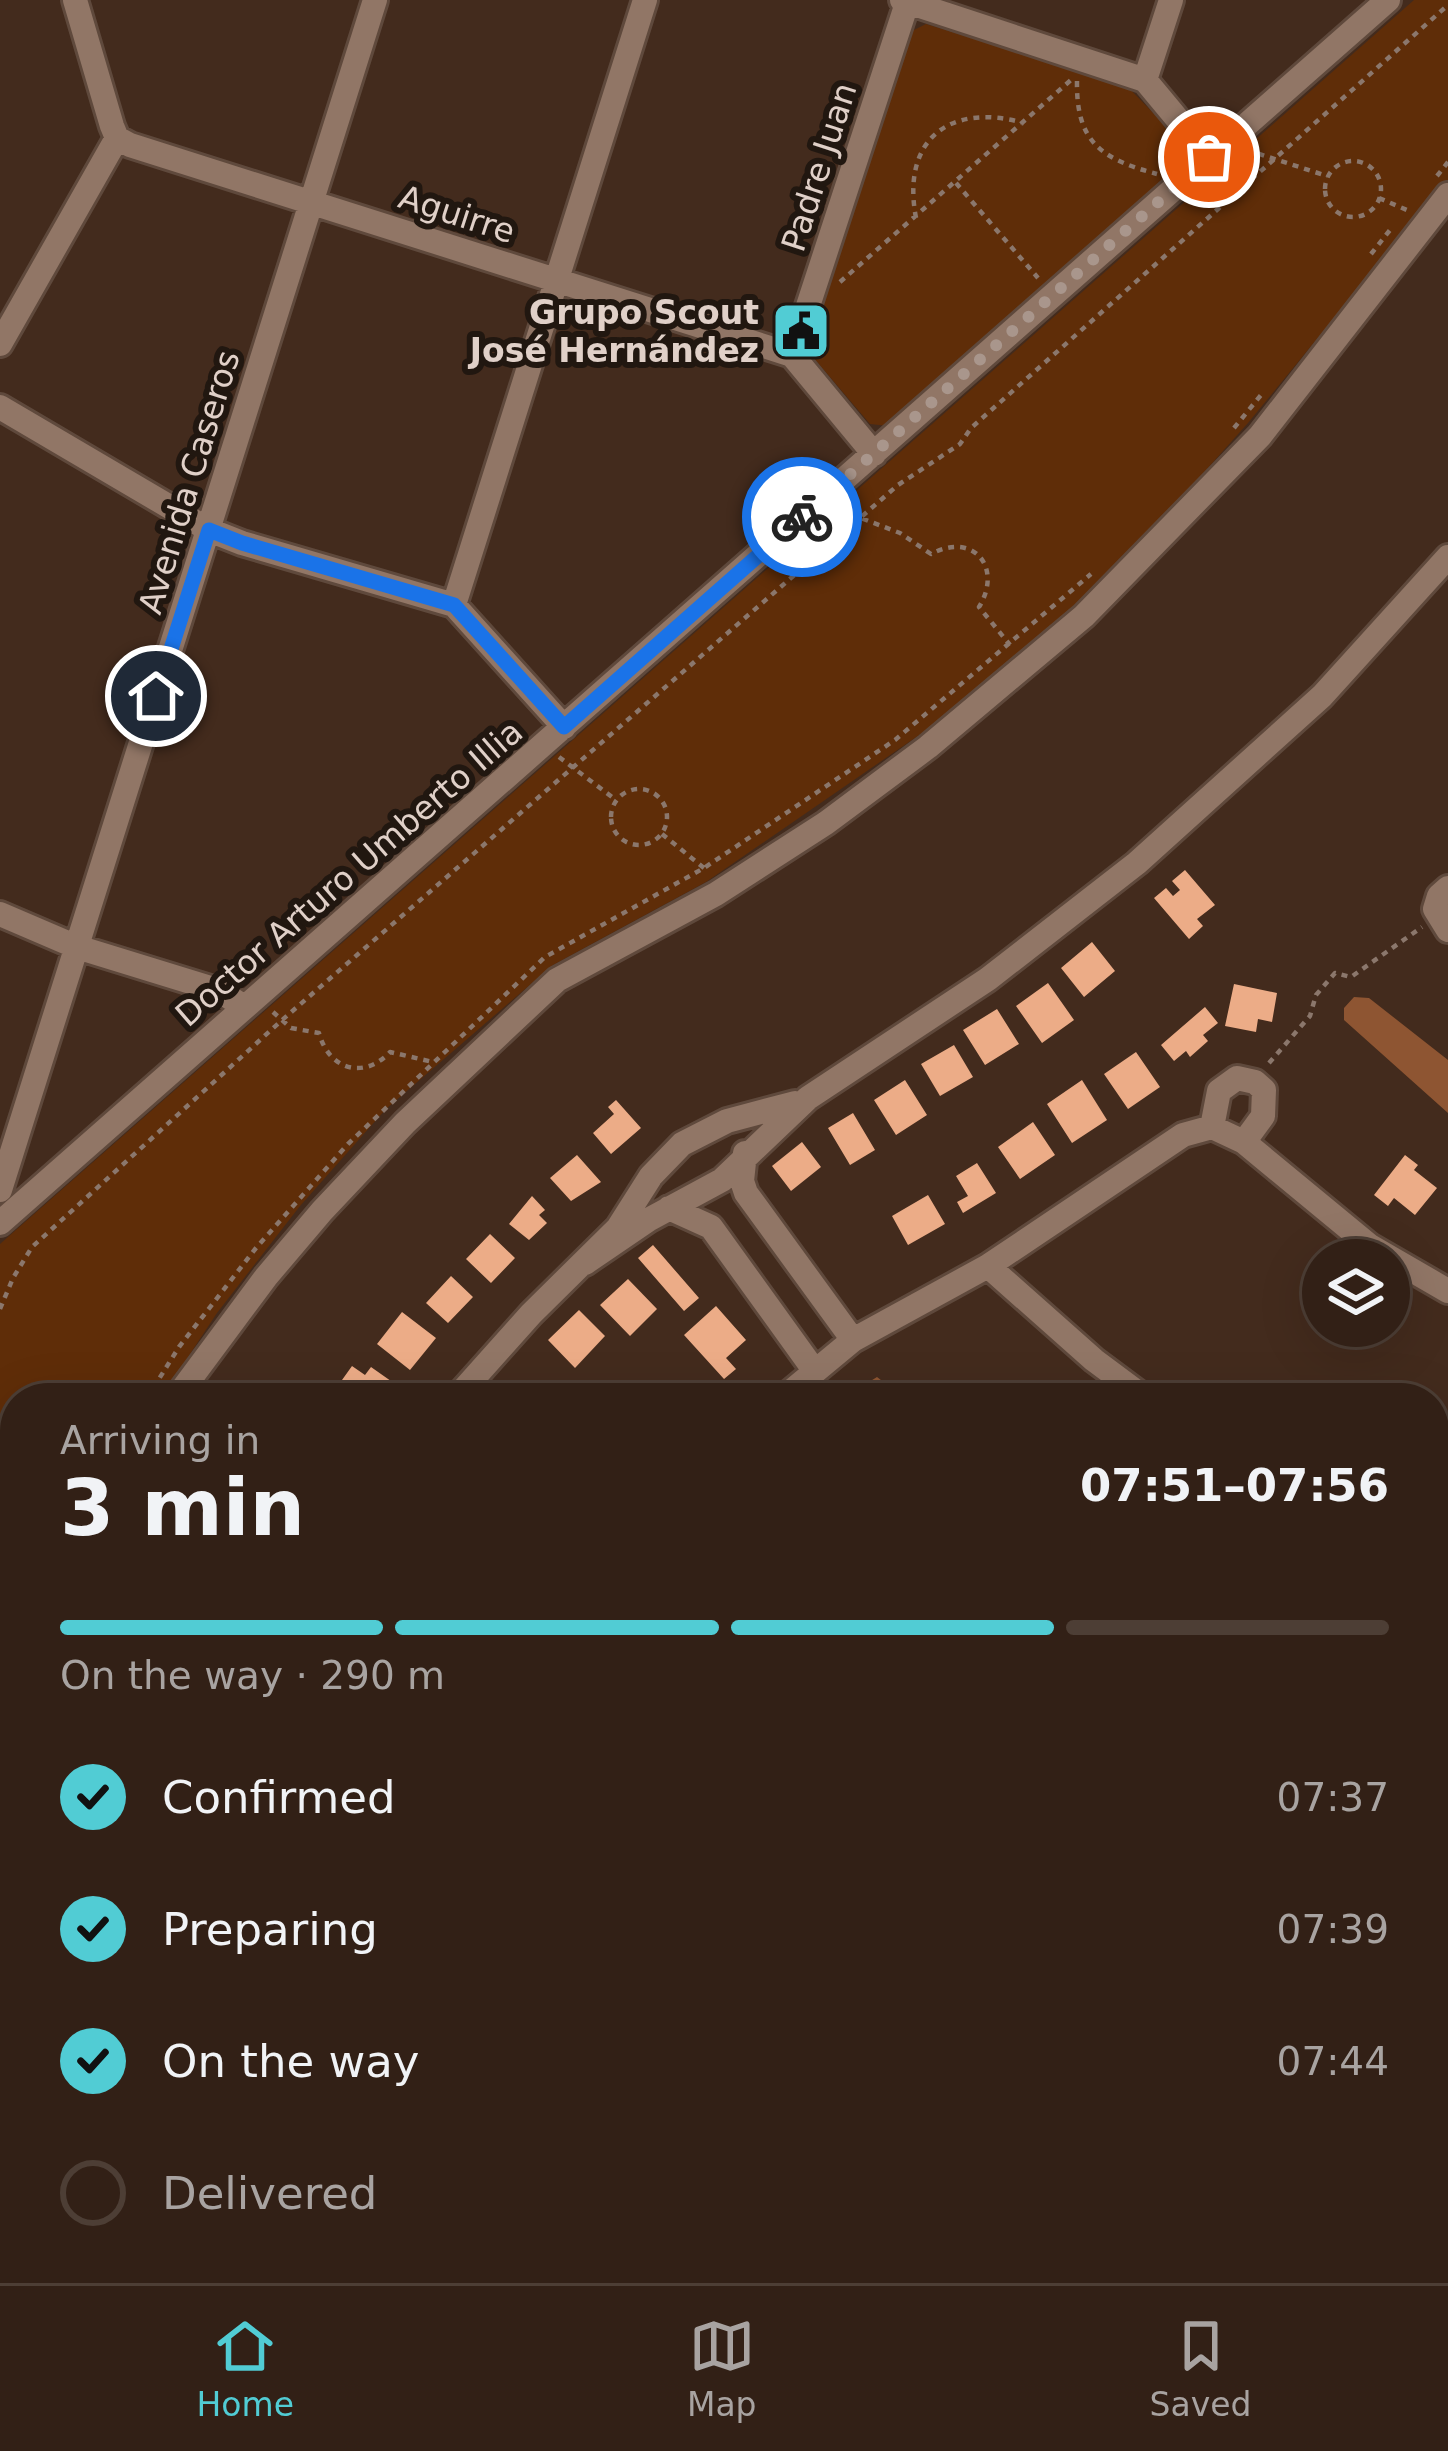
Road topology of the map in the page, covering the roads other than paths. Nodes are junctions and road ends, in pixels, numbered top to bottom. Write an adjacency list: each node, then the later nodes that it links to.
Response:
1 (75, 0): 8 (street)
2 (375, 0): 11 (street, Avenida Caseros)
3 (645, 0): 12 (street)
4 (1171, 0): 7 (street)
5 (1388, 0): 9 (street, Doctor Arturo Umberto Illia)
6 (906, 1): 7 (street); 14 (street, Padre Juan)
7 (1145, 80): 9 (street)
8 (117, 138): 11 (street, Aguirre); 13 (street)
9 (1217, 149): 16 (street, Doctor Arturo Umberto Illia)
10 (1441, 187): 40 (street)
11 (311, 203): 12 (street, Aguirre); 17 (street, Avenida Caseros)
12 (557, 280): 14 (street, Aguirre); 19 (street)
13 (0, 344)
14 (792, 355): 16 (street)
15 (0, 407): 17 (street)
16 (874, 454): 20 (street, Doctor Arturo Umberto Illia)
17 (209, 530): 19 (street); 24 (street, Avenida Caseros)
18 (1448, 557): 26 (street)
19 (454, 605): 20 (street)
20 (564, 727): 25 (street, Doctor Arturo Umberto Illia)
21 (1448, 888): 23 (street)
22 (0, 914): 24 (street)
23 (1442, 924)
24 (76, 947): 25 (street); 32 (street, Avenida Caseros)
25 (250, 1000): 34 (street, Doctor Arturo Umberto Illia)
26 (808, 1098): 27 (street); 30 (street)
27 (727, 1121): 30 (street); 31 (street)
28 (1212, 1126): 29 (street); 29 (street); 36 (street)
29 (1244, 1142): 37 (street)
30 (745, 1160): 33 (street); 38 (street)
31 (651, 1176): 33 (street); 35 (street)
32 (0, 1190)
33 (671, 1209): 35 (street); 39 (street)
34 (0, 1223)
35 (585, 1263): 41 (street)
36 (988, 1266): 38 (street); 43 (street)
37 (1448, 1291)
38 (854, 1340): 39 (street)
39 (814, 1370): 42 (street)
40 (187, 1383)
41 (470, 1383)
42 (800, 1383)
43 (1124, 1383)
44 (0, 1860): 45 (street)
45 (0, 1889)

